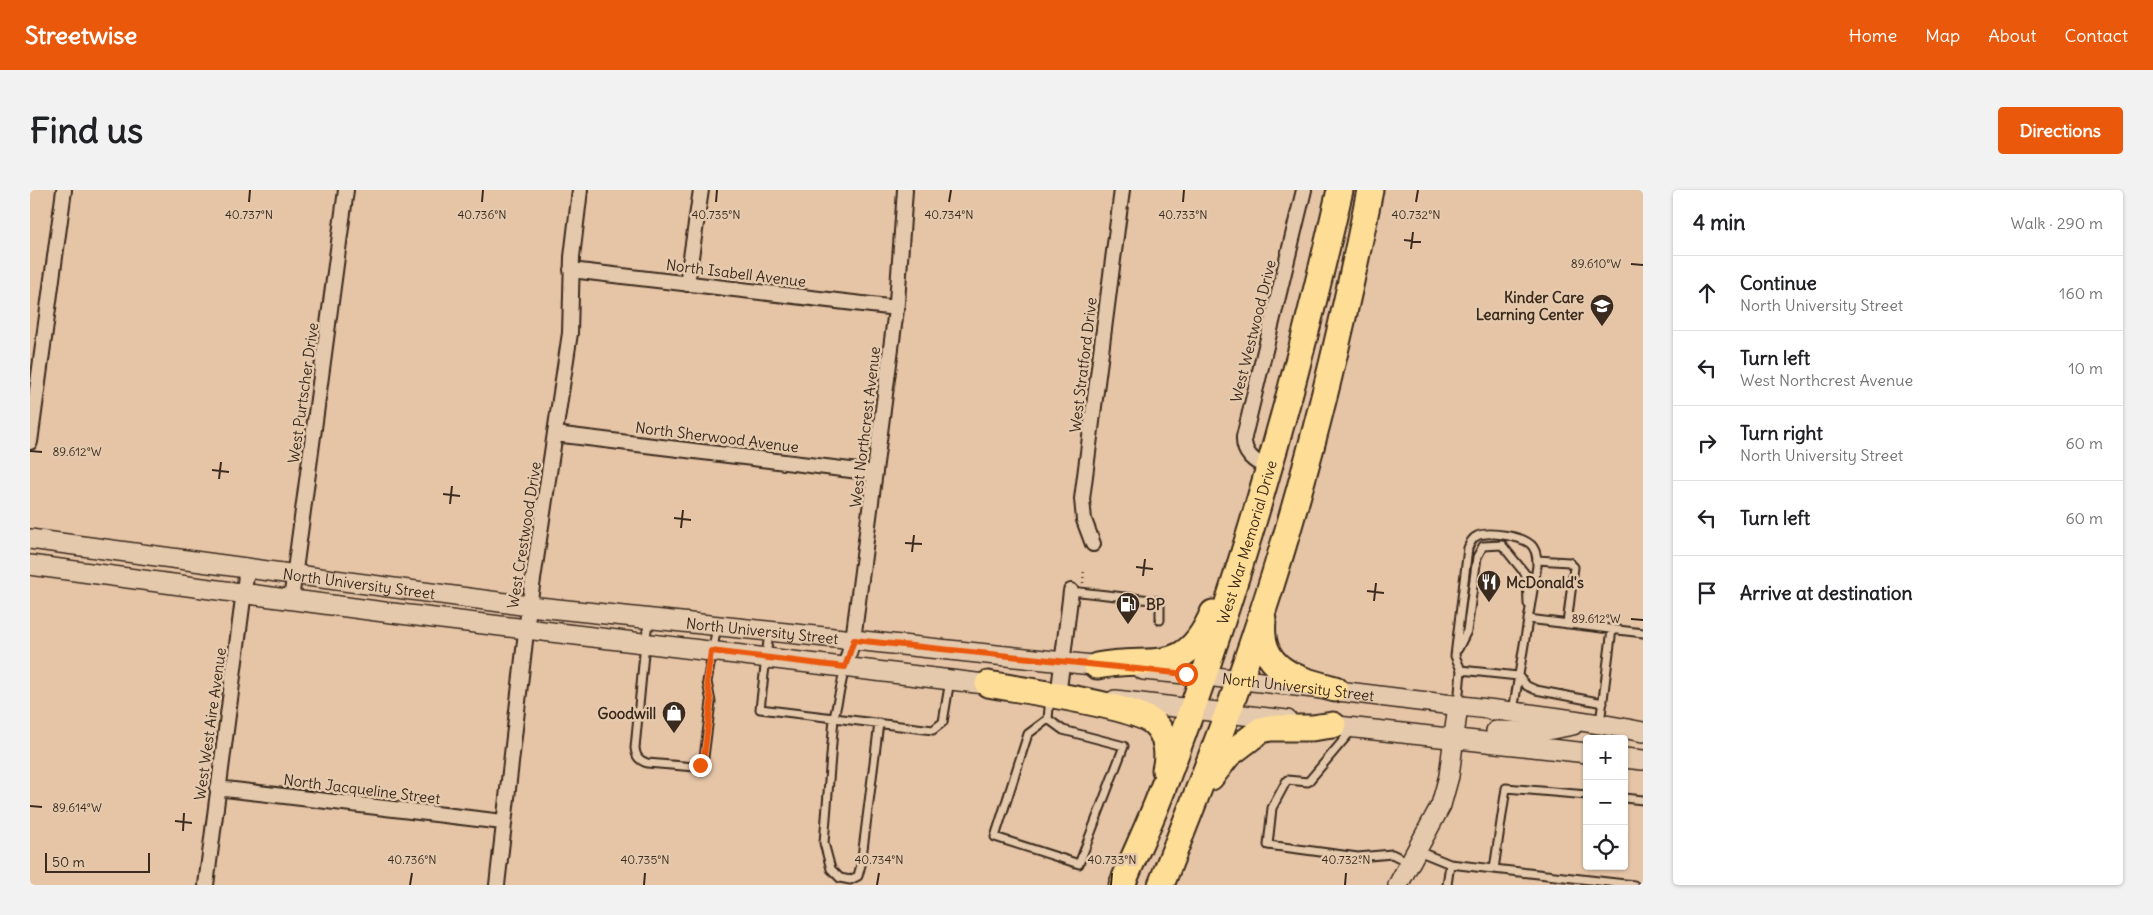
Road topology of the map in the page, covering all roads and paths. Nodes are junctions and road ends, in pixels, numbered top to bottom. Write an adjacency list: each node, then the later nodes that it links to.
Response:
1 (64, 190): 14 (street)
2 (346, 190): 22 (street, West Purtscher Drive)
3 (580, 190): 10 (street, West Crestwood Drive)
4 (701, 190): 11 (street)
5 (905, 190): 12 (street, West Northcrest Avenue)
6 (1122, 190): 18 (street, West Stratford Drive)
7 (1304, 190): 15 (street, West Westwood Drive)
8 (1340, 190): 15 (highway, West War Memorial Drive)
9 (1370, 190): 23 (highway)
10 (572, 270): 11 (street, North Isabell Avenue); 13 (street, West Crestwood Drive)
11 (687, 284): 12 (street, North Isabell Avenue)
12 (896, 308): 16 (street, West Northcrest Avenue)
13 (555, 434): 16 (street, North Sherwood Avenue); 27 (street, West Crestwood Drive)
14 (30, 442)
15 (1267, 467): 43 (highway); 46 (highway, West War Memorial Drive)
16 (875, 473): 37 (street, West Northcrest Avenue)
17 (30, 539): 21 (main road, North University Street)
18 (1093, 544)
19 (1537, 560): 29 (lane); 31 (lane); 40 (lane)
20 (30, 565): 25 (main road, North University Street)
21 (247, 568): 22 (main road, North University Street); 25 (street, West West Aire Avenue)
22 (294, 574): 26 (street, West Purtscher Drive); 27 (main road, North University Street)
23 (1269, 590): 49 (highway); 51 (highway)
24 (1071, 591): 30 (lane); 42 (street)
25 (244, 594): 26 (main road, North University Street); 67 (street, West West Aire Avenue)
26 (291, 600): 33 (main road, North University Street)
27 (529, 606): 28 (main road, North University Street); 33 (street, West Crestwood Drive)
28 (649, 618): 32 (main road, North University Street); 38 (lane)
29 (1528, 619): 31 (lane); 40 (lane); 47 (lane)
30 (1160, 620)
31 (1567, 624): 34 (lane)
32 (717, 626): 35 (main road, North University Street); 39 (lane)
33 (527, 628): 38 (main road, North University Street); 72 (street, West Crestwood Drive)
34 (1612, 629): 36 (lane); 53 (lane)
35 (769, 632): 37 (main road, North University Street); 41 (lane)
36 (1643, 633)
37 (854, 640): 42 (main road, North University Street); 44 (street, West Northcrest Avenue)
38 (645, 643): 39 (main road, North University Street); 39 (lane)
39 (711, 651): 41 (main road, North University Street)
40 (1455, 656): 45 (lane)
41 (767, 657): 44 (main road, North University Street); 58 (lane)
42 (1063, 662): 43 (main road, North University Street); 52 (street)
43 (1097, 666): 46 (main road, North University Street)
44 (845, 667): 48 (main road, North University Street); 58 (lane)
45 (1461, 670): 47 (lane); 54 (lane)
46 (1204, 676): 49 (main road, North University Street); 55 (highway, West War Memorial Drive)
47 (1518, 676): 53 (lane); 56 (lane)
48 (950, 679): 50 (main road, North University Street); 59 (lane)
49 (1240, 680): 51 (main road, North University Street); 57 (highway)
50 (988, 684): 52 (highway)
51 (1335, 689): 54 (main road, North University Street)
52 (1053, 699): 52 (lane); 55 (main road); 68 (highway)
53 (1603, 703): 60 (lane)
54 (1458, 705): 56 (main road, North University Street); 63 (main road)
55 (1192, 709): 57 (main road); 68 (highway, West War Memorial Drive)
56 (1513, 712): 60 (main road, North University Street)
57 (1228, 713): 61 (main road); 79 (highway)
58 (834, 718): 59 (lane); 59 (lane)
59 (879, 723)
60 (1594, 723): 62 (main road, North University Street); 63 (main road)
61 (1344, 727): 63 (main road); 73 (lane); 79 (highway)
62 (1643, 732)
63 (1454, 739): 64 (main road); 73 (main road)
64 (1583, 754)
65 (1628, 758): 66 (main road)
66 (1643, 760)
67 (217, 788): 72 (street, North Jacqueline Street); 76 (street, West West Aire Avenue)
68 (1163, 790): 78 (highway, West War Memorial Drive)
69 (1583, 795): 75 (lane)
70 (1628, 798): 71 (lane)
71 (1643, 800)
72 (503, 822): 77 (street, West Crestwood Drive)
73 (1414, 857): 74 (lane); 80 (main road)
74 (1450, 864): 75 (lane); 81 (lane)
75 (1494, 869): 82 (lane)
76 (206, 885)
77 (496, 885)
78 (1122, 885)
79 (1163, 885)
80 (1398, 885)
81 (1448, 885)
82 (1634, 885)

